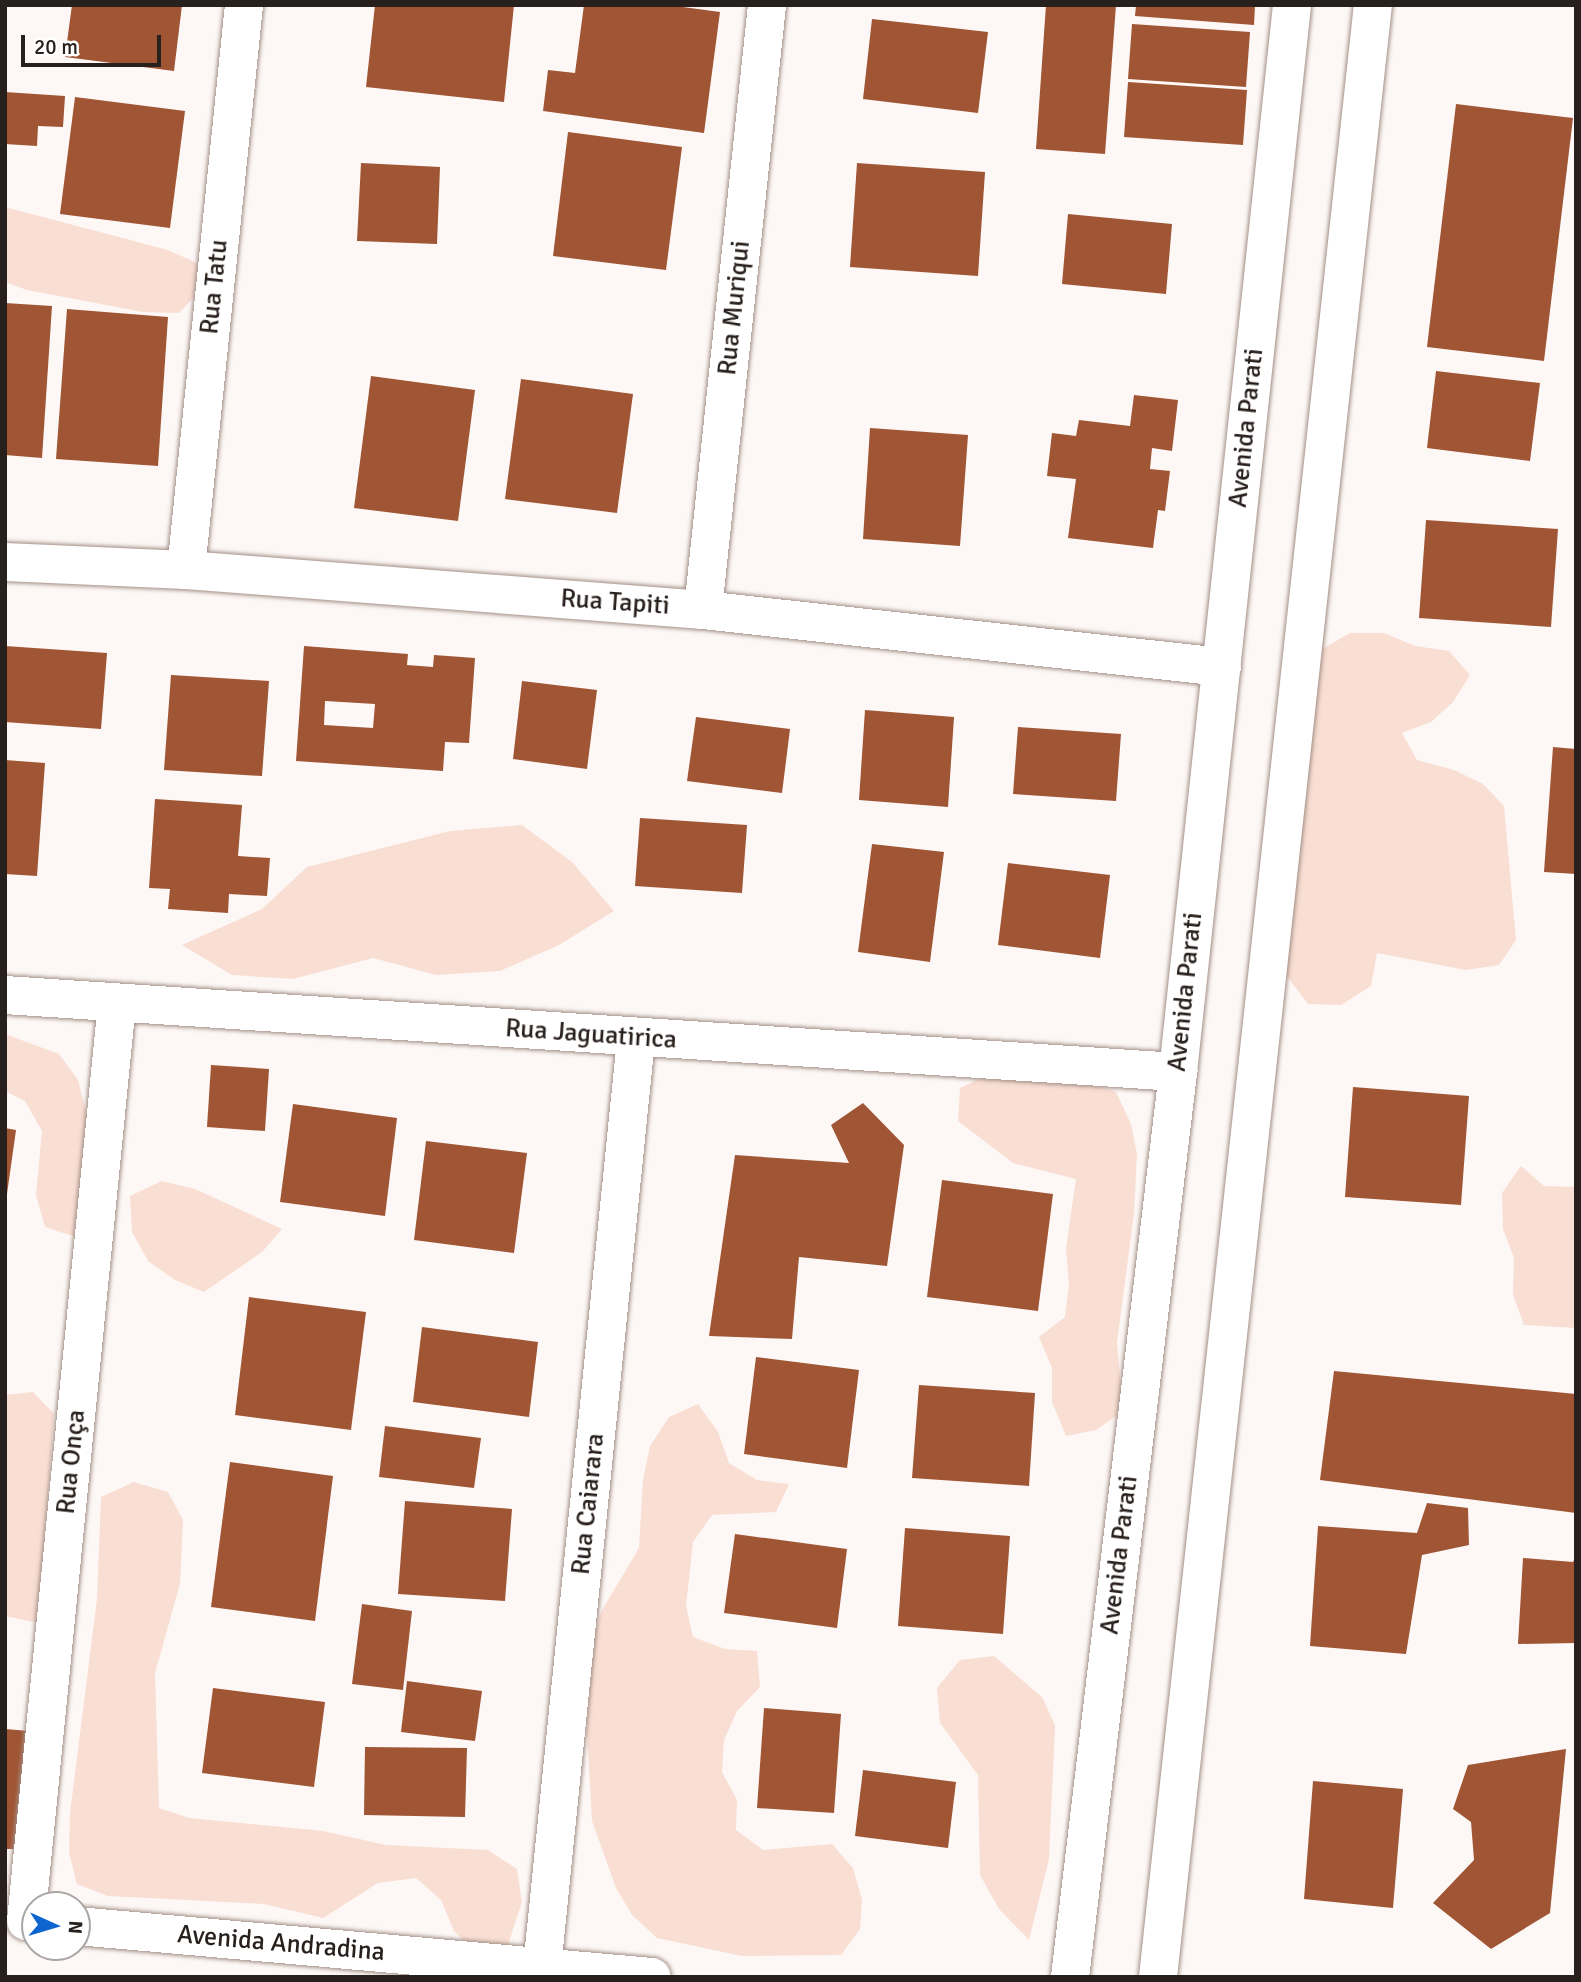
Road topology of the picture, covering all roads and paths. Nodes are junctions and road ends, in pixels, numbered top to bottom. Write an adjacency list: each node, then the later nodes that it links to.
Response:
1 (244, 5): 6 (street, Rua Tatu)
2 (767, 5): 7 (street, Rua Muriqui)
3 (1292, 5): 8 (street, Avenida Parati)
4 (1373, 5): 18 (street)
5 (5, 562): 6 (street, Rua Tapiti)
6 (186, 570): 7 (street, Rua Tapiti)
7 (703, 610): 8 (street, Rua Tapiti)
8 (1222, 667): 12 (street, Avenida Parati)
9 (5, 995): 10 (street, Rua Jaguatirica)
10 (117, 1003): 11 (street, Rua Jaguatirica); 13 (street, Rua Onça)
11 (636, 1039): 12 (street, Rua Jaguatirica); 15 (street, Rua Caiarara)
12 (1178, 1072): 17 (street, Avenida Parati)
13 (25, 1891)
14 (91, 1927): 15 (street, Avenida Andradina)
15 (542, 1968): 16 (street, Avenida Andradina)
16 (652, 1977)
17 (1070, 1977)
18 (1158, 1977)

